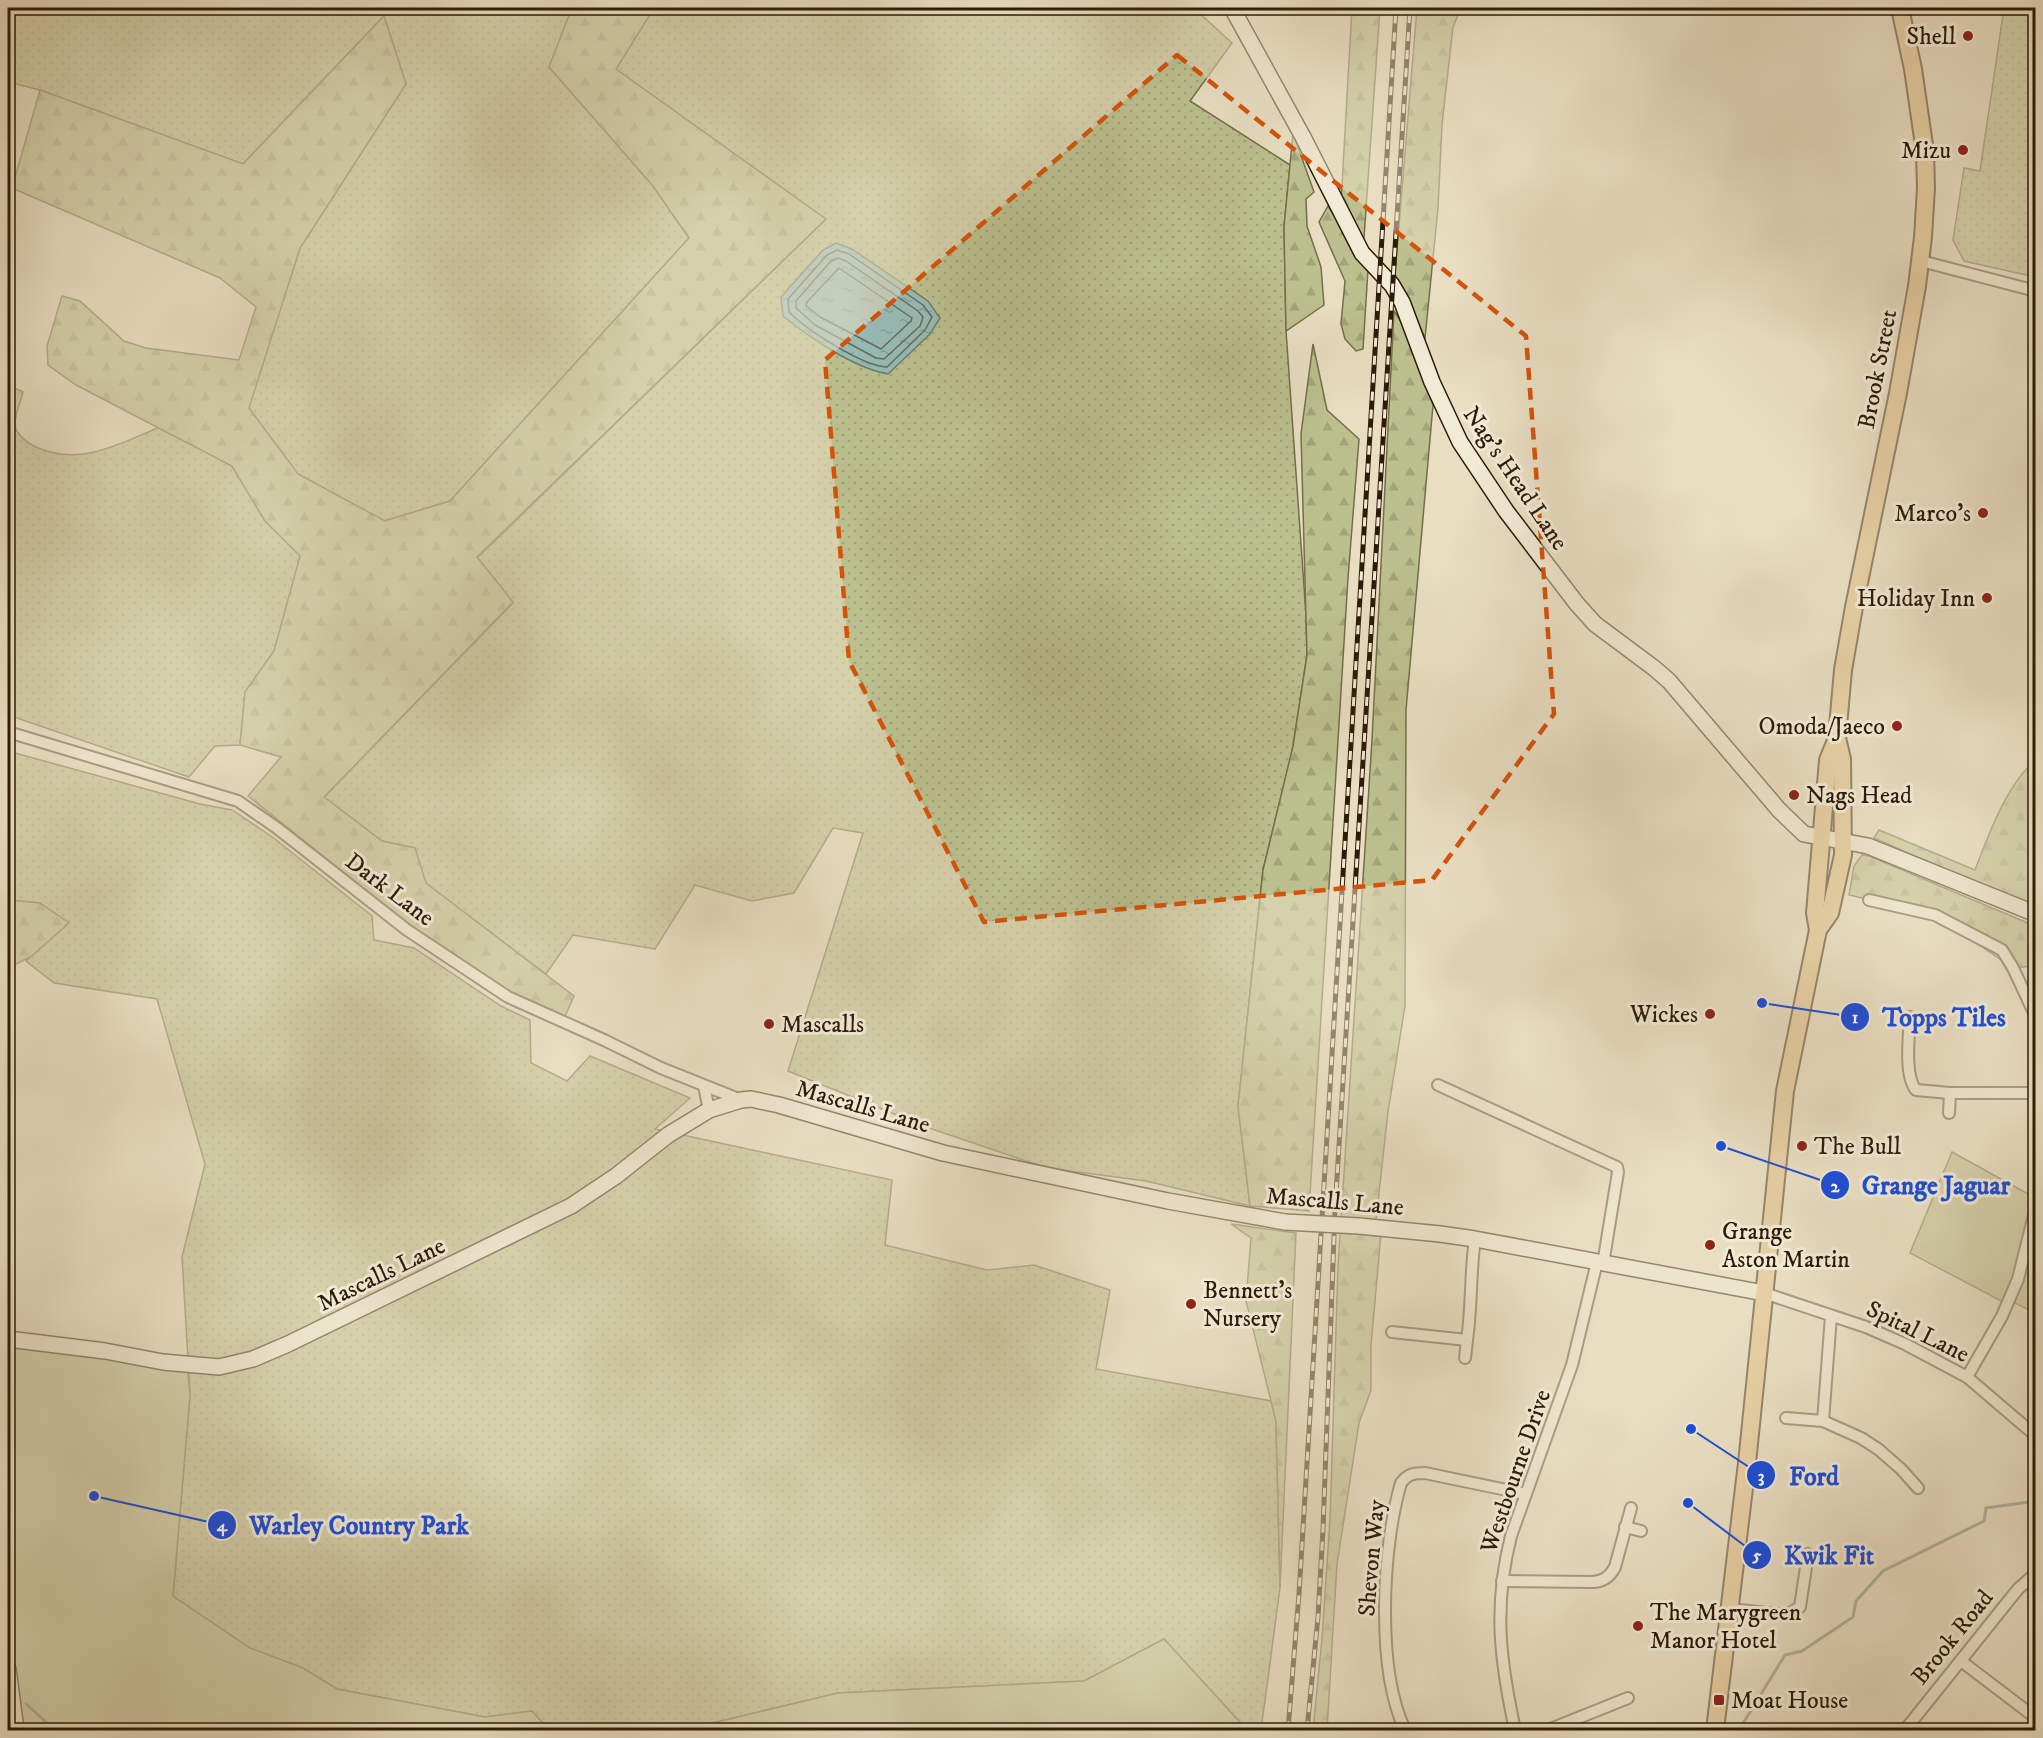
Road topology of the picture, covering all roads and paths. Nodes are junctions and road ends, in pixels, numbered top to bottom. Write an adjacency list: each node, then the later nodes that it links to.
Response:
1 (1232, 8): 7 (street, Nag's Head Lane)
2 (1900, 8): 3 (main road, Brook Street)
3 (1921, 261): 4 (street); 6 (main road, Brook Street)
4 (2036, 291)
5 (8, 732): 15 (street, Dark Lane)
6 (1837, 738): 7 (main road, Brook Street); 8 (main road, Brook Street)
7 (1822, 838): 8 (street, Nag's Head Lane); 11 (main road, Brook Street)
8 (1843, 840): 10 (street, Nag's Head Lane); 11 (main road, Brook Street)
9 (1869, 900): 13 (street)
10 (2036, 914)
11 (1818, 930): 24 (main road, Brook Street)
12 (1910, 1017): 16 (street)
13 (2036, 1017)
14 (1438, 1085): 23 (street, Westbourne Drive)
15 (704, 1086): 18 (street, Dark Lane); 19 (street)
16 (1950, 1093): 17 (street); 20 (street)
17 (2036, 1093)
18 (741, 1100): 19 (street, Mascalls Lane); 22 (street, Mascalls Lane, bridge)
19 (709, 1110): 27 (street, Mascalls Lane)
20 (1949, 1113)
21 (2036, 1207): 30 (street)
22 (1475, 1239): 23 (street, Mascalls Lane); 28 (street)
23 (1600, 1263): 24 (street, Mascalls Lane); 35 (street, Westbourne Drive)
24 (1764, 1293): 25 (street, Spital Lane); 42 (main road, Brook Street)
25 (1832, 1316): 30 (street, Spital Lane); 32 (street)
26 (1392, 1332): 28 (street)
27 (8, 1339)
28 (1467, 1340): 29 (street)
29 (1464, 1358)
30 (1967, 1377): 33 (street, Spital Lane)
31 (1786, 1418): 32 (street)
32 (1823, 1421): 34 (street)
33 (2036, 1436)
34 (1918, 1488)
35 (1526, 1494): 41 (street, Westbourne Drive); 48 (street, Shevon Way)
36 (1631, 1508): 37 (street)
37 (1625, 1527): 38 (street); 41 (street)
38 (1641, 1531)
39 (1808, 1554): 42 (street)
40 (2036, 1573): 43 (street, Brook Road)
41 (1502, 1581): 49 (street, Westbourne Drive)
42 (1730, 1609): 51 (main road, Brook Street)
43 (1961, 1661): 46 (street); 52 (street, Brook Road)
44 (8, 1669): 47 (street)
45 (1628, 1698): 50 (street)
46 (2036, 1718)
47 (16, 1731)
48 (1405, 1731)
49 (1515, 1731)
50 (1548, 1731)
51 (1714, 1731)
52 (1905, 1731)

